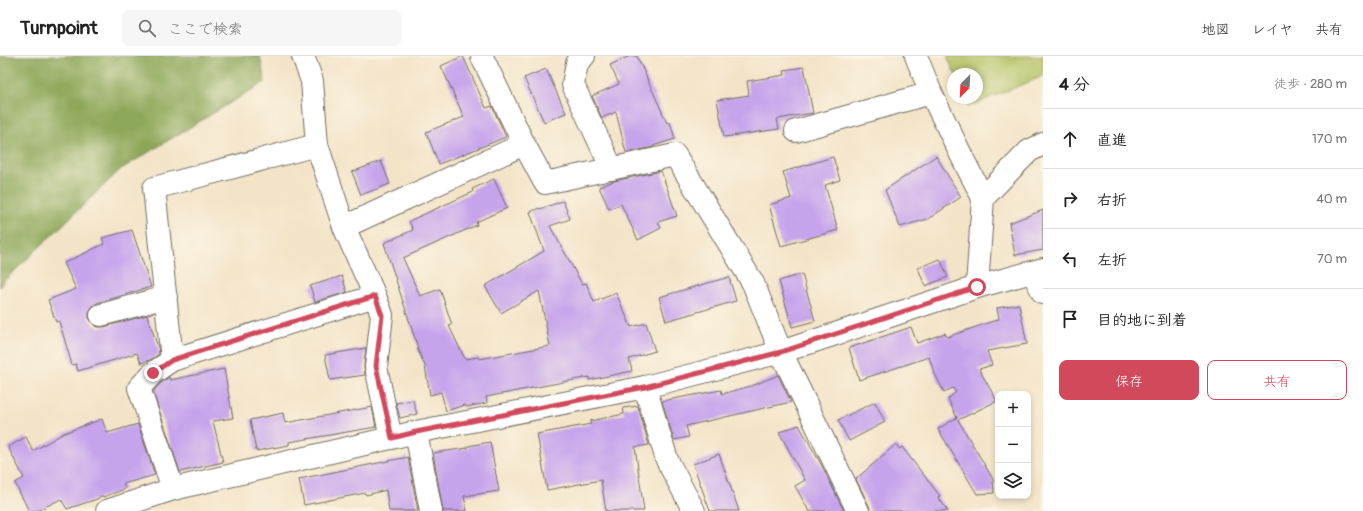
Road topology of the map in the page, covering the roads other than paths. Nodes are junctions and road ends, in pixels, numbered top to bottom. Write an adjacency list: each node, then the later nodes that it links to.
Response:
1 (303, 56): 9 (street)
2 (584, 56): 10 (street)
3 (916, 56): 5 (street)
4 (482, 57): 7 (street)
5 (931, 93): 6 (street); 11 (street)
6 (796, 131)
7 (524, 144): 10 (street); 12 (street)
8 (1043, 144): 11 (street)
9 (317, 145): 12 (street); 17 (street)
10 (612, 168): 19 (street)
11 (983, 198): 14 (street)
12 (344, 227): 16 (street)
13 (1038, 271): 14 (street); 15 (street)
14 (977, 287): 19 (street)
15 (1043, 293)
16 (375, 296): 20 (street); 23 (street)
17 (166, 297): 18 (street); 20 (street)
18 (101, 315)
19 (781, 352): 21 (street); 28 (street)
20 (172, 360): 24 (street)
21 (645, 387): 22 (street); 27 (street)
22 (416, 432): 23 (street); 26 (street)
23 (392, 438): 24 (street)
24 (173, 489): 25 (street)
25 (107, 511)
26 (431, 511)
27 (694, 511)
28 (858, 511)

